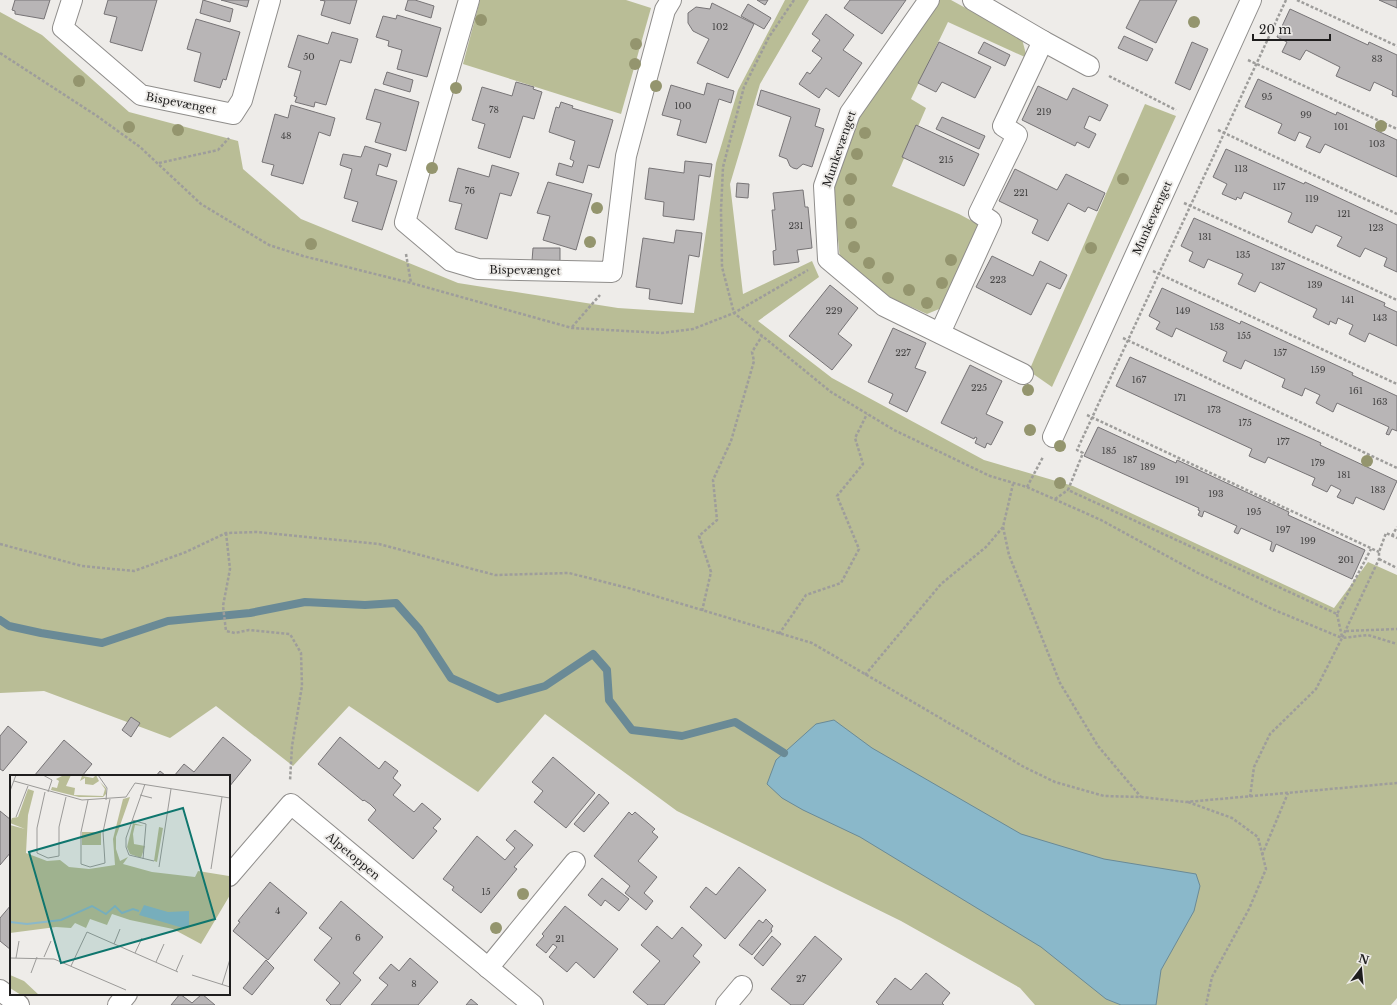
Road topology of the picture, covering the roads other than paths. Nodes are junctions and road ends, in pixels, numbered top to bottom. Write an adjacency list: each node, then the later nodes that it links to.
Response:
1 (72, 0): 2 (street, Bispevænget)
2 (270, 0)
3 (469, 0): 4 (street, Bispevænget)
4 (671, 0)
5 (929, 0): 10 (street, Munkevænget)
6 (972, 0): 8 (street)
7 (1251, 0): 12 (street, Munkevænget)
8 (1043, 41): 9 (street); 10 (street)
9 (1089, 66)
10 (940, 333): 11 (street)
11 (1023, 374)
12 (1054, 437)
13 (575, 862): 15 (street)
14 (230, 875): 15 (street, Alpetoppen)
15 (488, 968): 21 (street, Alpetoppen)
16 (742, 986): 22 (street)
17 (0, 990): 19 (street)
18 (126, 995): 20 (street)
19 (19, 1005)
20 (118, 1005)
21 (533, 1005)
22 (726, 1005)

